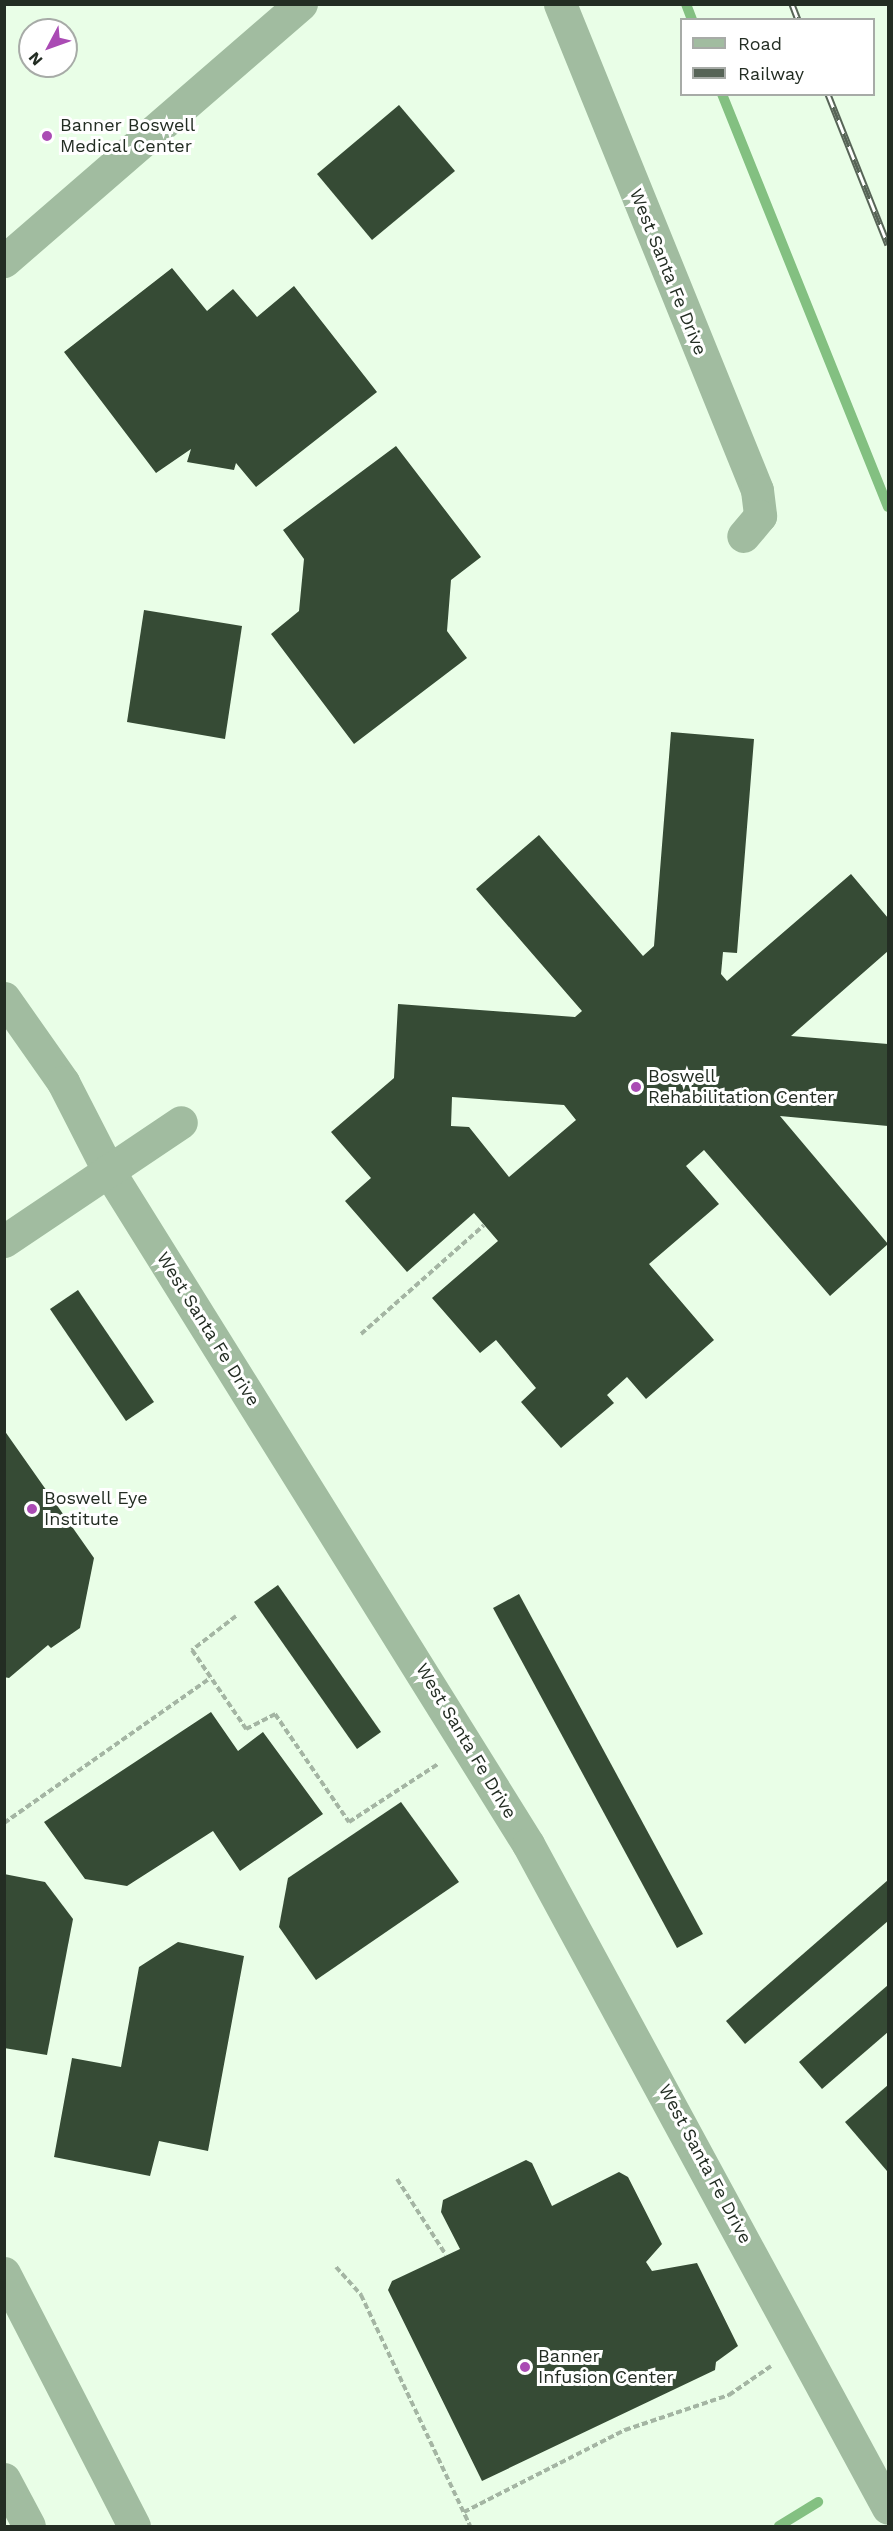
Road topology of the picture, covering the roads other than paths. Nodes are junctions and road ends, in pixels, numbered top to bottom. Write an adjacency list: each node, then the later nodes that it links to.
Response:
1 (560, 4): 4 (street, West Santa Fe Drive)
2 (300, 5): 3 (street)
3 (4, 261)
4 (743, 536)
5 (4, 998): 7 (street, West Santa Fe Drive)
6 (181, 1122): 7 (street)
7 (108, 1170): 8 (street); 11 (street, West Santa Fe Drive)
8 (4, 1241)
9 (4, 2272): 13 (street)
10 (4, 2479): 12 (street)
11 (888, 2508)
12 (29, 2526)
13 (134, 2526)

